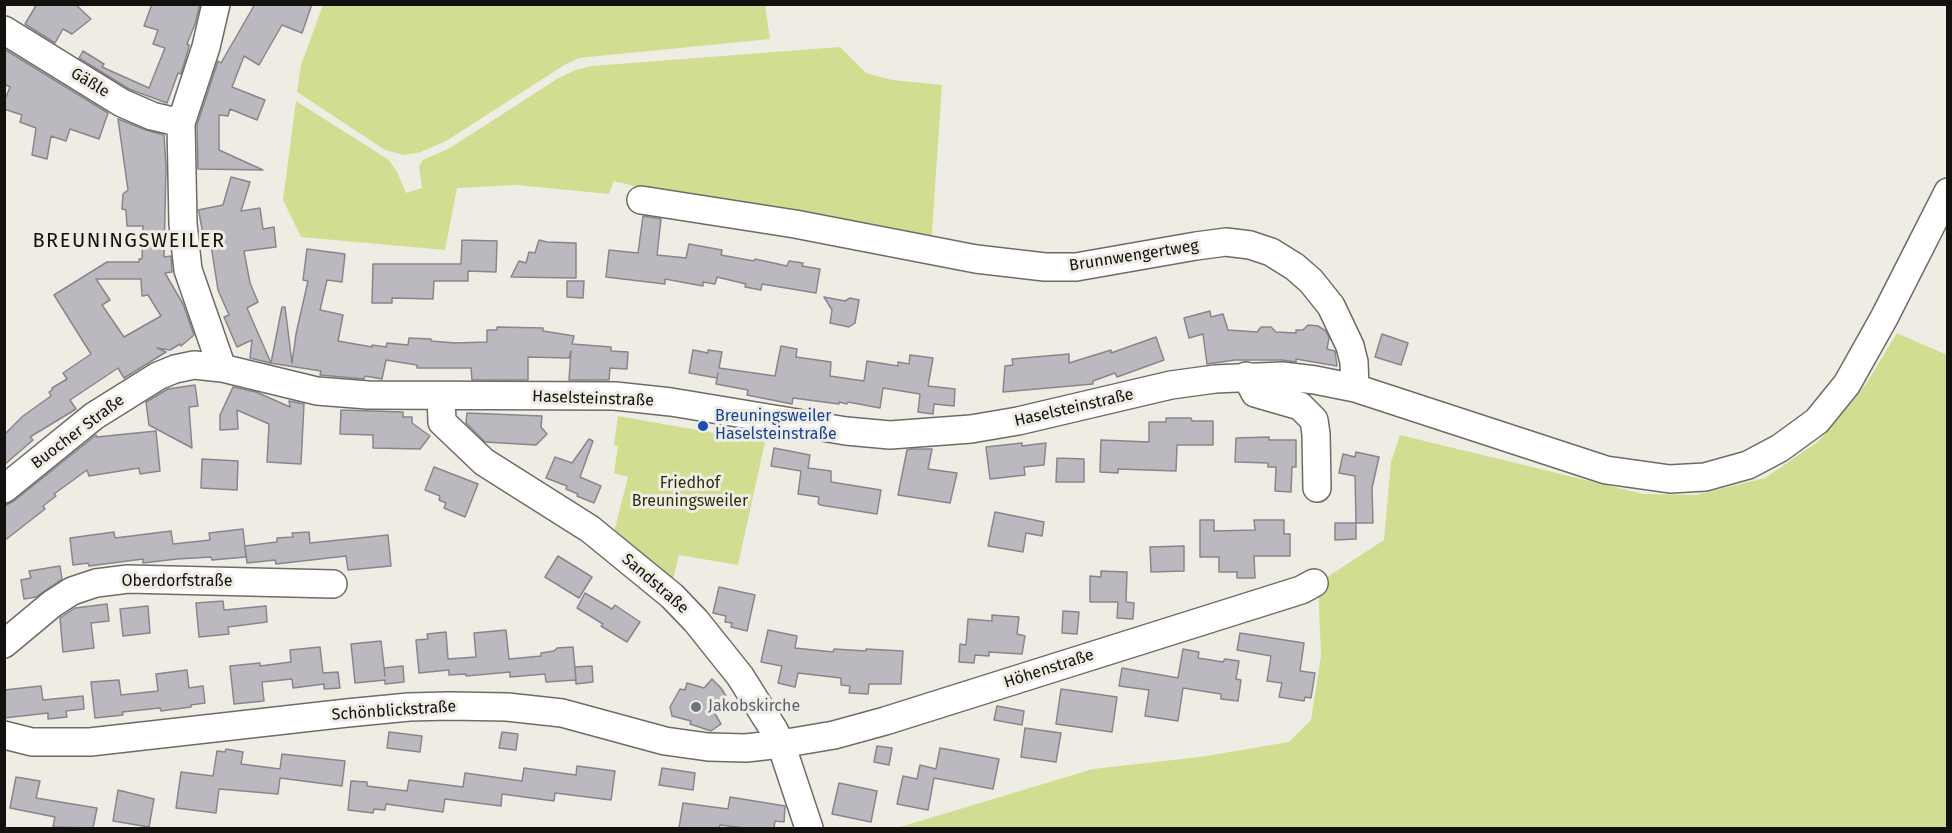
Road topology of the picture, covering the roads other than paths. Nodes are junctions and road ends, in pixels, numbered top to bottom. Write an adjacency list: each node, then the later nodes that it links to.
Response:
1 (216, 4): 3 (street)
2 (4, 30): 3 (street, Gäßle)
3 (181, 123): 6 (street)
4 (1947, 192): 8 (street, Haselsteinstraße)
5 (642, 200): 8 (street, Brunnwengertweg)
6 (222, 368): 9 (street, Haselsteinstraße); 11 (street, Buocher Straße)
7 (1246, 376): 8 (street, Haselsteinstraße); 9 (street, Haselsteinstraße); 10 (street)
8 (1355, 388)
9 (441, 396): 16 (street, Sandstraße)
10 (1317, 488)
11 (4, 489)
12 (1314, 583): 16 (street, Höhenstraße)
13 (333, 584): 14 (street, Oberdorfstraße)
14 (4, 644)
15 (4, 735): 16 (street, Schönblickstraße)
16 (781, 744): 17 (street, Sandstraße)
17 (809, 828)

